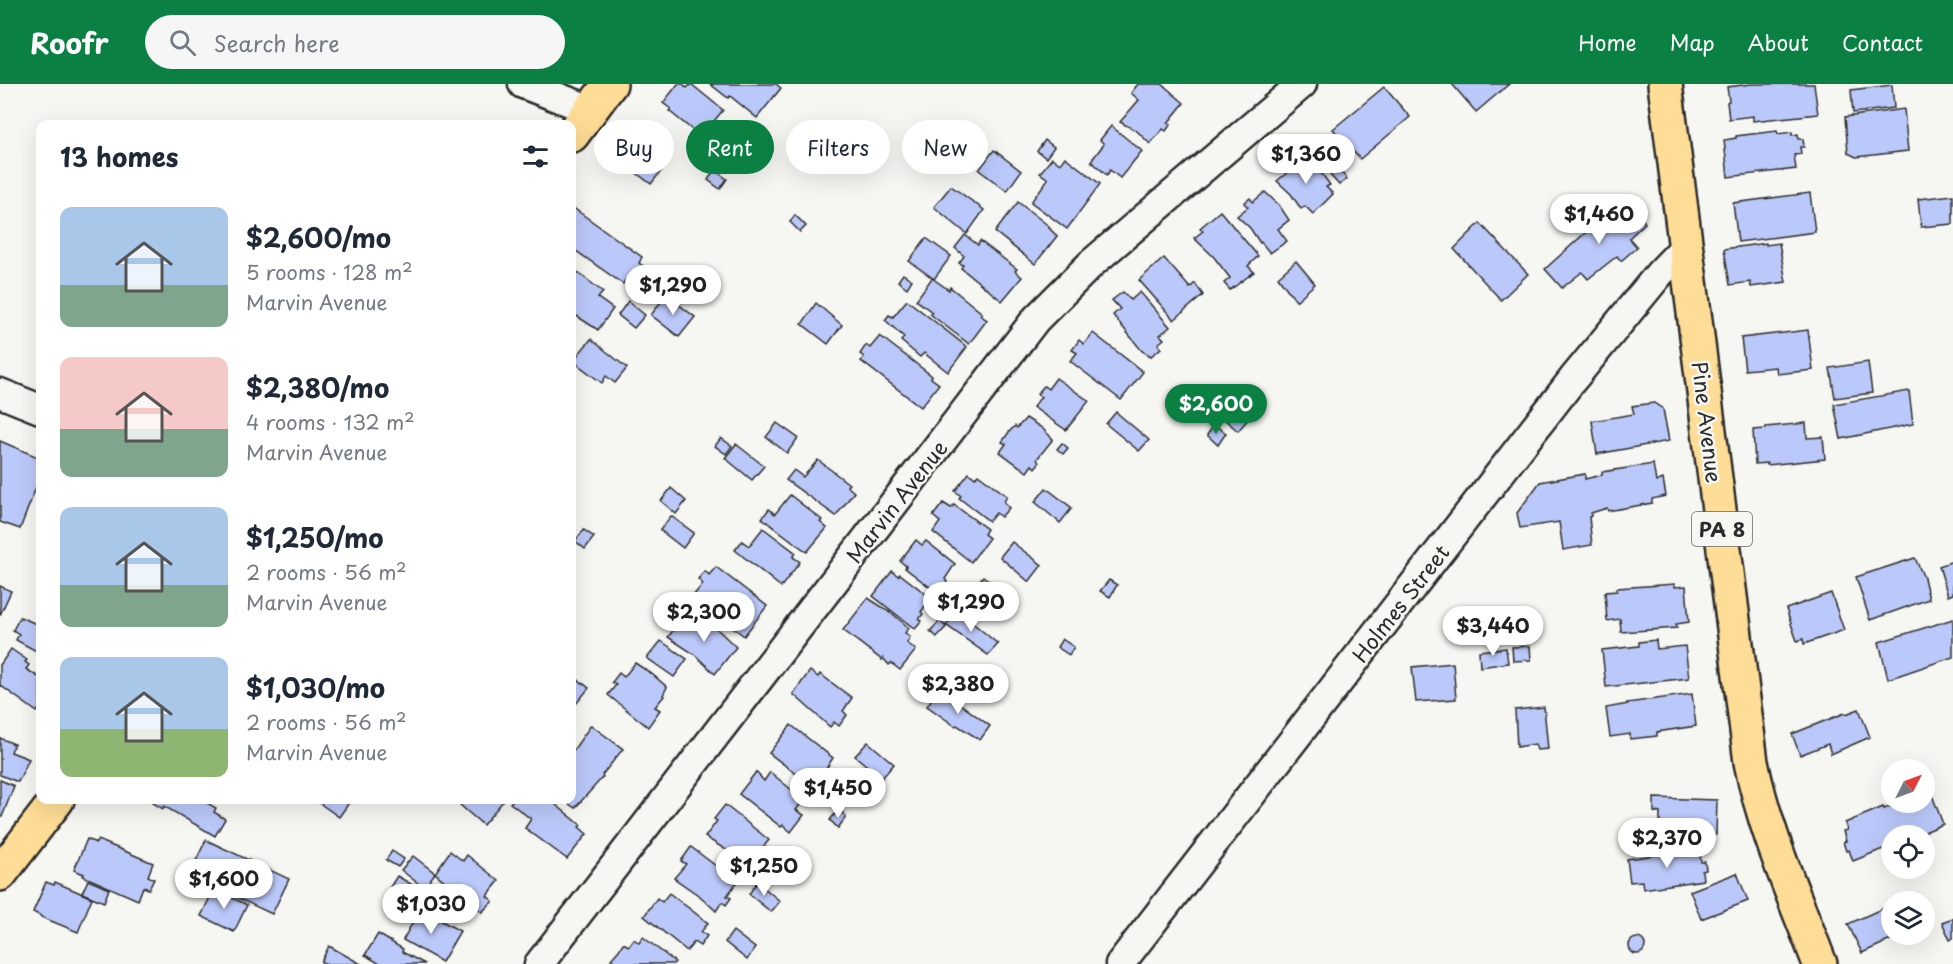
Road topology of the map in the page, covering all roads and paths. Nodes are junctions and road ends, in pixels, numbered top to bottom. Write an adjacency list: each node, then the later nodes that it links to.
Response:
1 (523, 84): 5 (street)
2 (610, 84): 5 (main road)
3 (1302, 84): 11 (street, Marvin Avenue)
4 (1665, 84): 6 (main road, Pine Avenue / PA 8)
5 (581, 123)
6 (1685, 247): 12 (street, Holmes Street); 13 (main road, Pine Avenue / PA 8)
7 (0, 393): 8 (street)
8 (36, 407)
9 (54, 804): 10 (main road)
10 (4, 863)
11 (539, 964)
12 (1120, 964)
13 (1820, 964)

